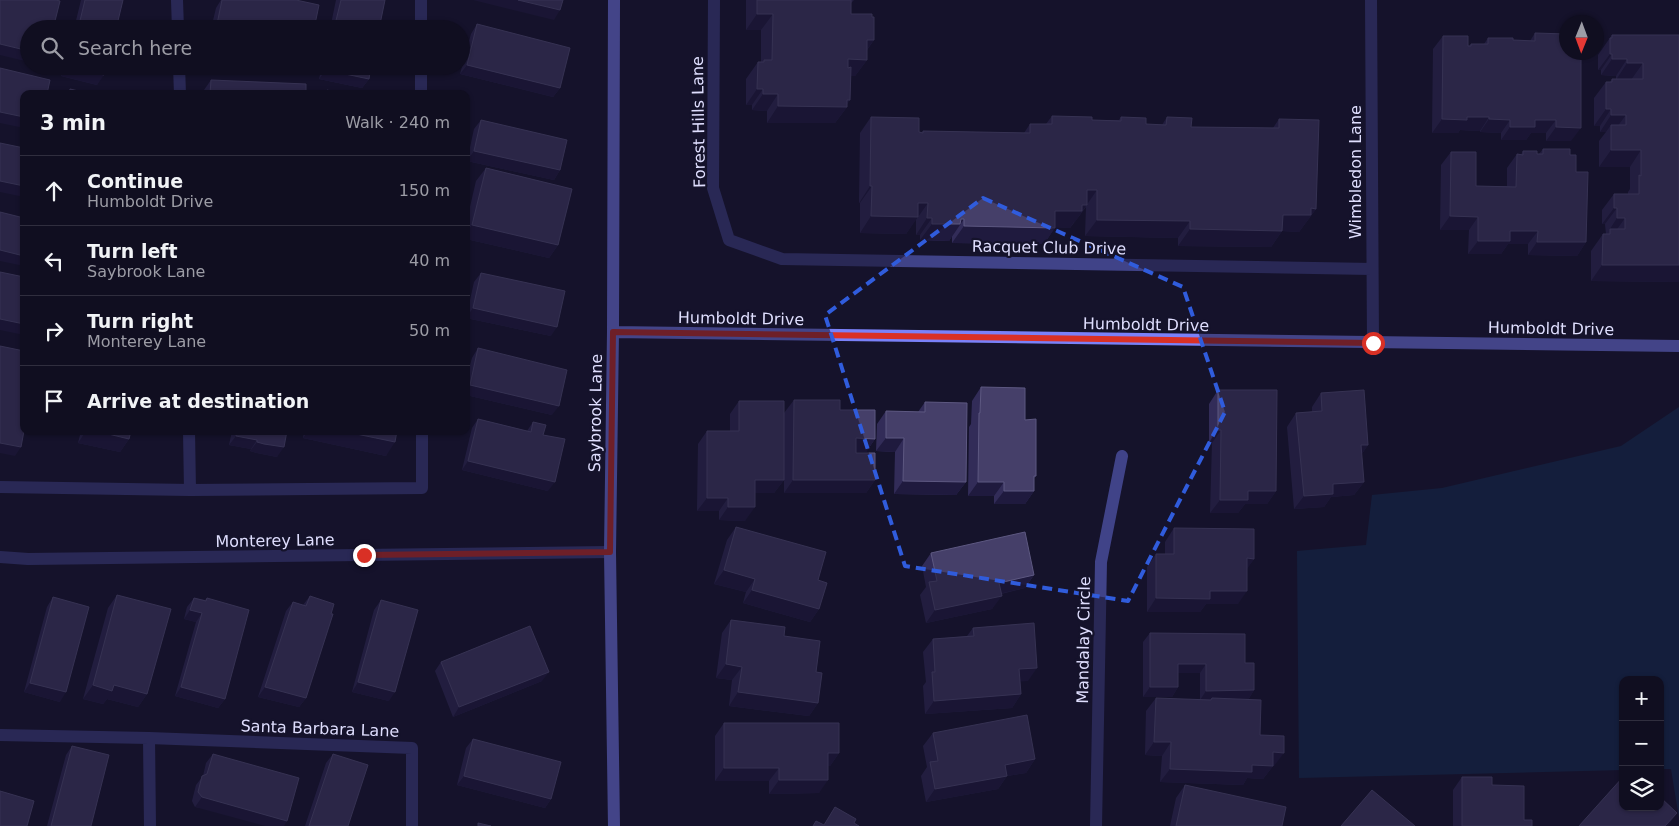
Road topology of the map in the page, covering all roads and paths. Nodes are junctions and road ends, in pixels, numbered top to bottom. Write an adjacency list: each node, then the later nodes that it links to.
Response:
1 (177, 0): 6 (street)
2 (421, 0): 7 (street)
3 (614, 0): 14 (street, Saybrook Lane)
4 (714, 0): 12 (street, Forest Hills Lane)
5 (1371, 0): 13 (street, Wimbledon Lane)
6 (178, 20)
7 (421, 20)
8 (179, 75): 10 (street)
9 (421, 75): 11 (street)
10 (180, 90)
11 (421, 90)
12 (730, 240): 13 (street, Racquet Club Drive)
13 (1372, 269): 15 (street, Wimbledon Lane)
14 (613, 332): 15 (street, Humboldt Drive); 22 (street, Saybrook Lane)
15 (1373, 343): 16 (street, Humboldt Drive)
16 (1679, 346)
17 (189, 435): 21 (street)
18 (422, 435): 21 (street)
19 (1122, 456): 29 (street, Mandalay Circle)
20 (0, 486): 21 (street)
21 (190, 490)
22 (610, 552): 23 (street, Monterey Lane); 28 (street, Saybrook Lane)
23 (0, 557)
24 (0, 735): 25 (street)
25 (149, 738): 26 (street); 27 (street, Santa Barbara Lane)
26 (150, 826)
27 (412, 826)
28 (614, 826)
29 (1096, 826)

